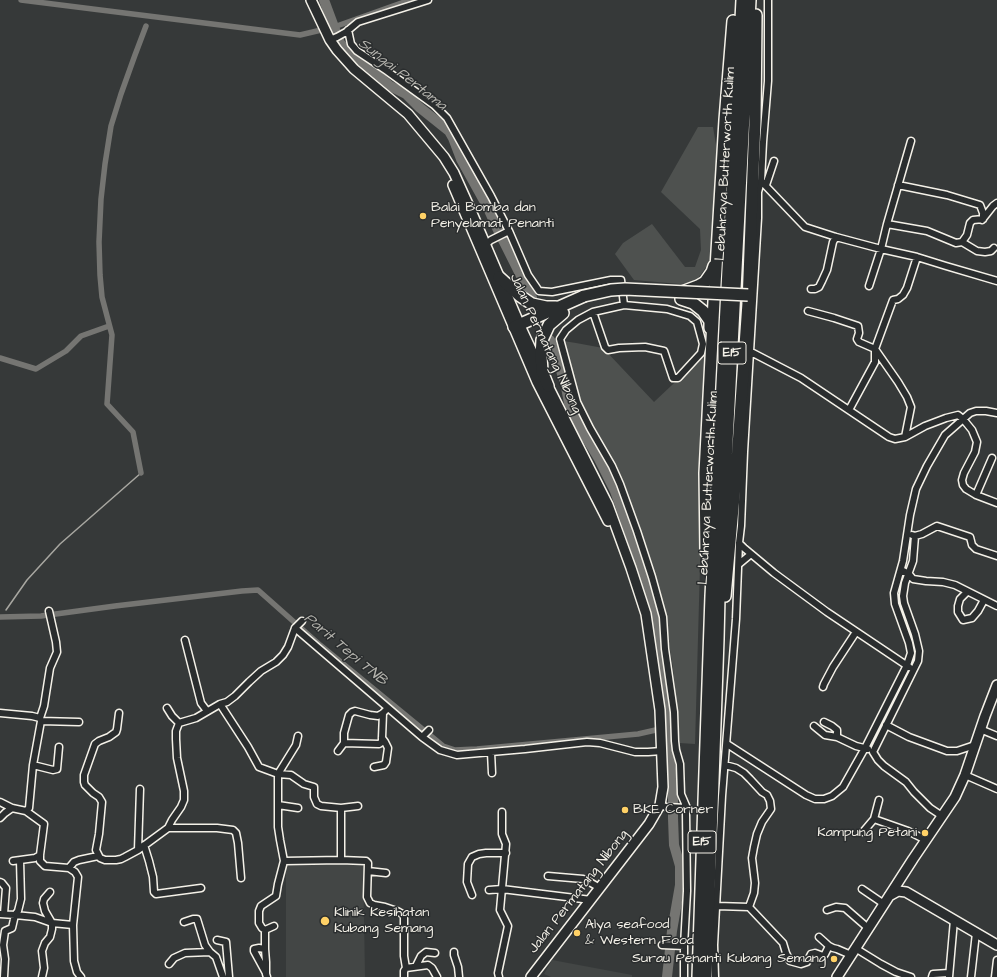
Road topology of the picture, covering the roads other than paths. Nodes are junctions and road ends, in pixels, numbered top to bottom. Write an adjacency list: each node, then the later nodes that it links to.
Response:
1 (311, 0): 9 (main road, Jalan Permatang Nibong)
2 (428, 0): 8 (street)
3 (735, 0): 25 (highway)
4 (742, 0): 63 (highway, Lebuhraya Butterworth Kulim / E15)
5 (750, 0): 63 (highway, Lebuhraya Butterworth Kulim / E15)
6 (756, 0): 32 (highway)
7 (768, 0): 13 (street)
8 (347, 31): 9 (street); 18 (street)
9 (331, 37): 10 (main road, Jalan Permatang Nibong)
10 (427, 135): 20 (main road, Jalan Permatang Nibong); 37 (main road, Jalan Permatang Nibong)
11 (911, 141): 14 (street)
12 (774, 161): 13 (street)
13 (764, 183): 19 (street); 40 (street)
14 (898, 186): 16 (street); 17 (street)
15 (997, 204): 16 (street)
16 (982, 221): 21 (street)
17 (887, 224): 21 (street); 23 (street)
18 (506, 232): 20 (street); 33 (street)
19 (836, 237): 23 (street); 29 (street)
20 (488, 242): 26 (main road, Jalan Permatang Nibong)
21 (962, 242): 22 (street)
22 (994, 248)
23 (881, 249): 24 (street); 28 (street)
24 (917, 257): 27 (street); 39 (street)
25 (716, 261): 30 (highway); 31 (highway)
26 (499, 277): 34 (highway); 37 (main road, Jalan Permatang Nibong)
27 (997, 281)
28 (869, 286)
29 (811, 289)
30 (682, 296): 31 (highway, bridge); 34 (highway, bridge); 38 (highway)
31 (714, 297): 32 (highway, bridge); 38 (highway)
32 (748, 299): 63 (highway)
33 (624, 305): 36 (street); 36 (street)
34 (562, 310): 37 (highway); 41 (highway)
35 (808, 311): 39 (street)
36 (593, 312): 113 (street)
37 (518, 328): 41 (main road, Jalan Permatang Nibong); 55 (main road, Jalan Permatang Nibong)
38 (712, 347): 63 (highway)
39 (875, 349): 42 (street); 45 (street)
40 (751, 352): 42 (street); 51 (street)
41 (548, 386): 55 (main road, Jalan Permatang Nibong)
42 (849, 410): 45 (street)
43 (997, 413): 44 (street)
44 (965, 421): 45 (street); 47 (street); 49 (street)
45 (905, 437)
46 (992, 458): 47 (street)
47 (976, 495): 48 (street)
48 (997, 503)
49 (908, 534): 50 (street); 56 (street)
50 (915, 536): 53 (street); 57 (street)
51 (739, 542): 52 (street); 54 (street)
52 (751, 554): 54 (street); 62 (street)
53 (997, 556)
54 (739, 564): 89 (street)
55 (631, 568): 94 (main road, Jalan Permatang Nibong)
56 (901, 570): 57 (street); 65 (street)
57 (909, 574): 58 (street); 66 (street)
58 (968, 592): 59 (street); 59 (street)
59 (984, 600): 60 (street)
60 (997, 606)
61 (49, 612): 77 (street)
62 (856, 632): 65 (street); 68 (street)
63 (714, 639): 70 (highway, Lebuhraya Butterworth Kulim / E15)
64 (185, 640): 73 (street)
65 (907, 665): 66 (street); 92 (street)
66 (914, 670): 81 (street)
67 (997, 685): 83 (main road)
68 (823, 687)
69 (220, 704): 72 (street); 73 (street); 101 (street)
70 (711, 707): 191 (highway, Lebuhraya Butterworth Kulim / E15); 192 (highway, Lebuhraya Butterworth Kulim / E15)
71 (167, 708): 80 (street)
72 (388, 708): 76 (street); 95 (street)
73 (207, 711): 80 (street)
74 (0, 713): 77 (street)
75 (119, 713): 126 (street)
76 (383, 713): 87 (street); 88 (street)
77 (41, 720): 78 (street); 97 (street)
78 (79, 722)
79 (824, 722): 86 (street)
80 (179, 723): 119 (street)
81 (886, 725): 90 (street); 96 (street)
82 (814, 726): 86 (street)
83 (980, 729): 85 (street); 90 (main road)
84 (298, 736): 101 (street)
85 (997, 736)
86 (837, 737): 92 (street)
87 (382, 738): 88 (street); 99 (street)
88 (344, 743): 93 (street)
89 (727, 744): 92 (street); 98 (street)
90 (975, 745): 102 (main road)
91 (59, 747): 97 (street)
92 (865, 748): 96 (street)
93 (338, 750)
94 (662, 751): 95 (street); 109 (main road, Jalan Permatang Nibong)
95 (491, 752): 100 (street)
96 (873, 752): 116 (street)
97 (33, 765): 114 (street)
98 (725, 765): 149 (street); 150 (street)
99 (374, 767)
100 (492, 773)
101 (278, 774): 107 (street); 112 (street)
102 (965, 775): 104 (street); 116 (main road)
103 (140, 789): 123 (street)
104 (997, 789)
105 (879, 800): 118 (street)
106 (0, 802): 110 (street)
107 (278, 805): 111 (street); 130 (street)
108 (358, 806): 112 (street)
109 (663, 806): 113 (street); 139 (main road, Jalan Permatang Nibong)
110 (12, 808): 114 (street); 117 (street)
111 (298, 808)
112 (340, 808): 128 (street)
113 (685, 808): 166 (street)
114 (26, 811): 125 (street)
115 (502, 812): 124 (street)
116 (942, 816): 121 (main road)
117 (0, 818)
118 (874, 819): 120 (street); 121 (street)
119 (168, 828): 122 (street); 136 (street)
120 (863, 832)
121 (926, 840): 134 (main road)
122 (144, 845): 123 (street); 138 (street)
123 (138, 850): 126 (street)
124 (506, 853): 141 (street); 145 (street)
125 (40, 856): 127 (street); 131 (street)
126 (98, 856): 131 (street)
127 (20, 860): 129 (street); 153 (street)
128 (341, 860): 130 (street); 132 (street)
129 (13, 861)
130 (284, 861): 160 (street)
131 (69, 868): 157 (street)
132 (368, 871): 133 (street); 176 (street)
133 (386, 873)
134 (904, 873): 144 (main road); 146 (main road)
135 (548, 876): 139 (street)
136 (241, 878)
137 (0, 882): 152 (street)
138 (201, 888)
139 (600, 888): 147 (main road, Jalan Permatang Nibong)
140 (489, 890): 141 (street)
141 (502, 890): 147 (street); 188 (street)
142 (862, 890): 148 (street)
143 (50, 892): 156 (street)
144 (906, 892): 146 (main road); 154 (main road)
145 (472, 895)
146 (889, 896): 148 (main road)
147 (591, 900): 189 (main road, Jalan Permatang Nibong)
148 (884, 904): 159 (main road)
149 (717, 906): 150 (street); 193 (street)
150 (749, 907): 167 (street)
151 (827, 910): 159 (street)
152 (2, 914): 153 (street)
153 (15, 914): 156 (street); 180 (street)
154 (954, 920): 161 (main road); 178 (street)
155 (184, 922): 169 (street)
156 (52, 923): 157 (street); 181 (street)
157 (73, 925): 182 (street)
158 (274, 926): 160 (street)
159 (868, 928): 171 (main road)
160 (266, 930): 168 (street)
161 (976, 933): 164 (main road); 197 (street)
162 (819, 937): 167 (street)
163 (218, 940): 184 (street)
164 (997, 945)
165 (664, 946): 166 (street)
166 (681, 946): 190 (street)
167 (829, 946): 171 (street)
168 (265, 949): 179 (street); 179 (street)
169 (210, 952): 174 (street); 183 (street)
170 (454, 952): 187 (street)
171 (853, 952): 177 (street); 194 (main road)
172 (435, 953): 175 (street)
173 (997, 960): 198 (street)
174 (169, 964)
175 (416, 966): 176 (street); 186 (street)
176 (406, 968): 185 (street)
177 (895, 974): 195 (street)
178 (949, 975): 196 (street)
179 (267, 976)
180 (4, 977)
181 (42, 977)
182 (81, 977)
183 (223, 977)
184 (229, 977)
185 (404, 977)
186 (437, 977)
187 (459, 977)
188 (499, 977)
189 (531, 977)
190 (684, 977)
191 (698, 977)
192 (706, 977)
193 (715, 977)
194 (837, 977)
195 (911, 977)
196 (932, 977)
197 (972, 977)
198 (996, 977)

